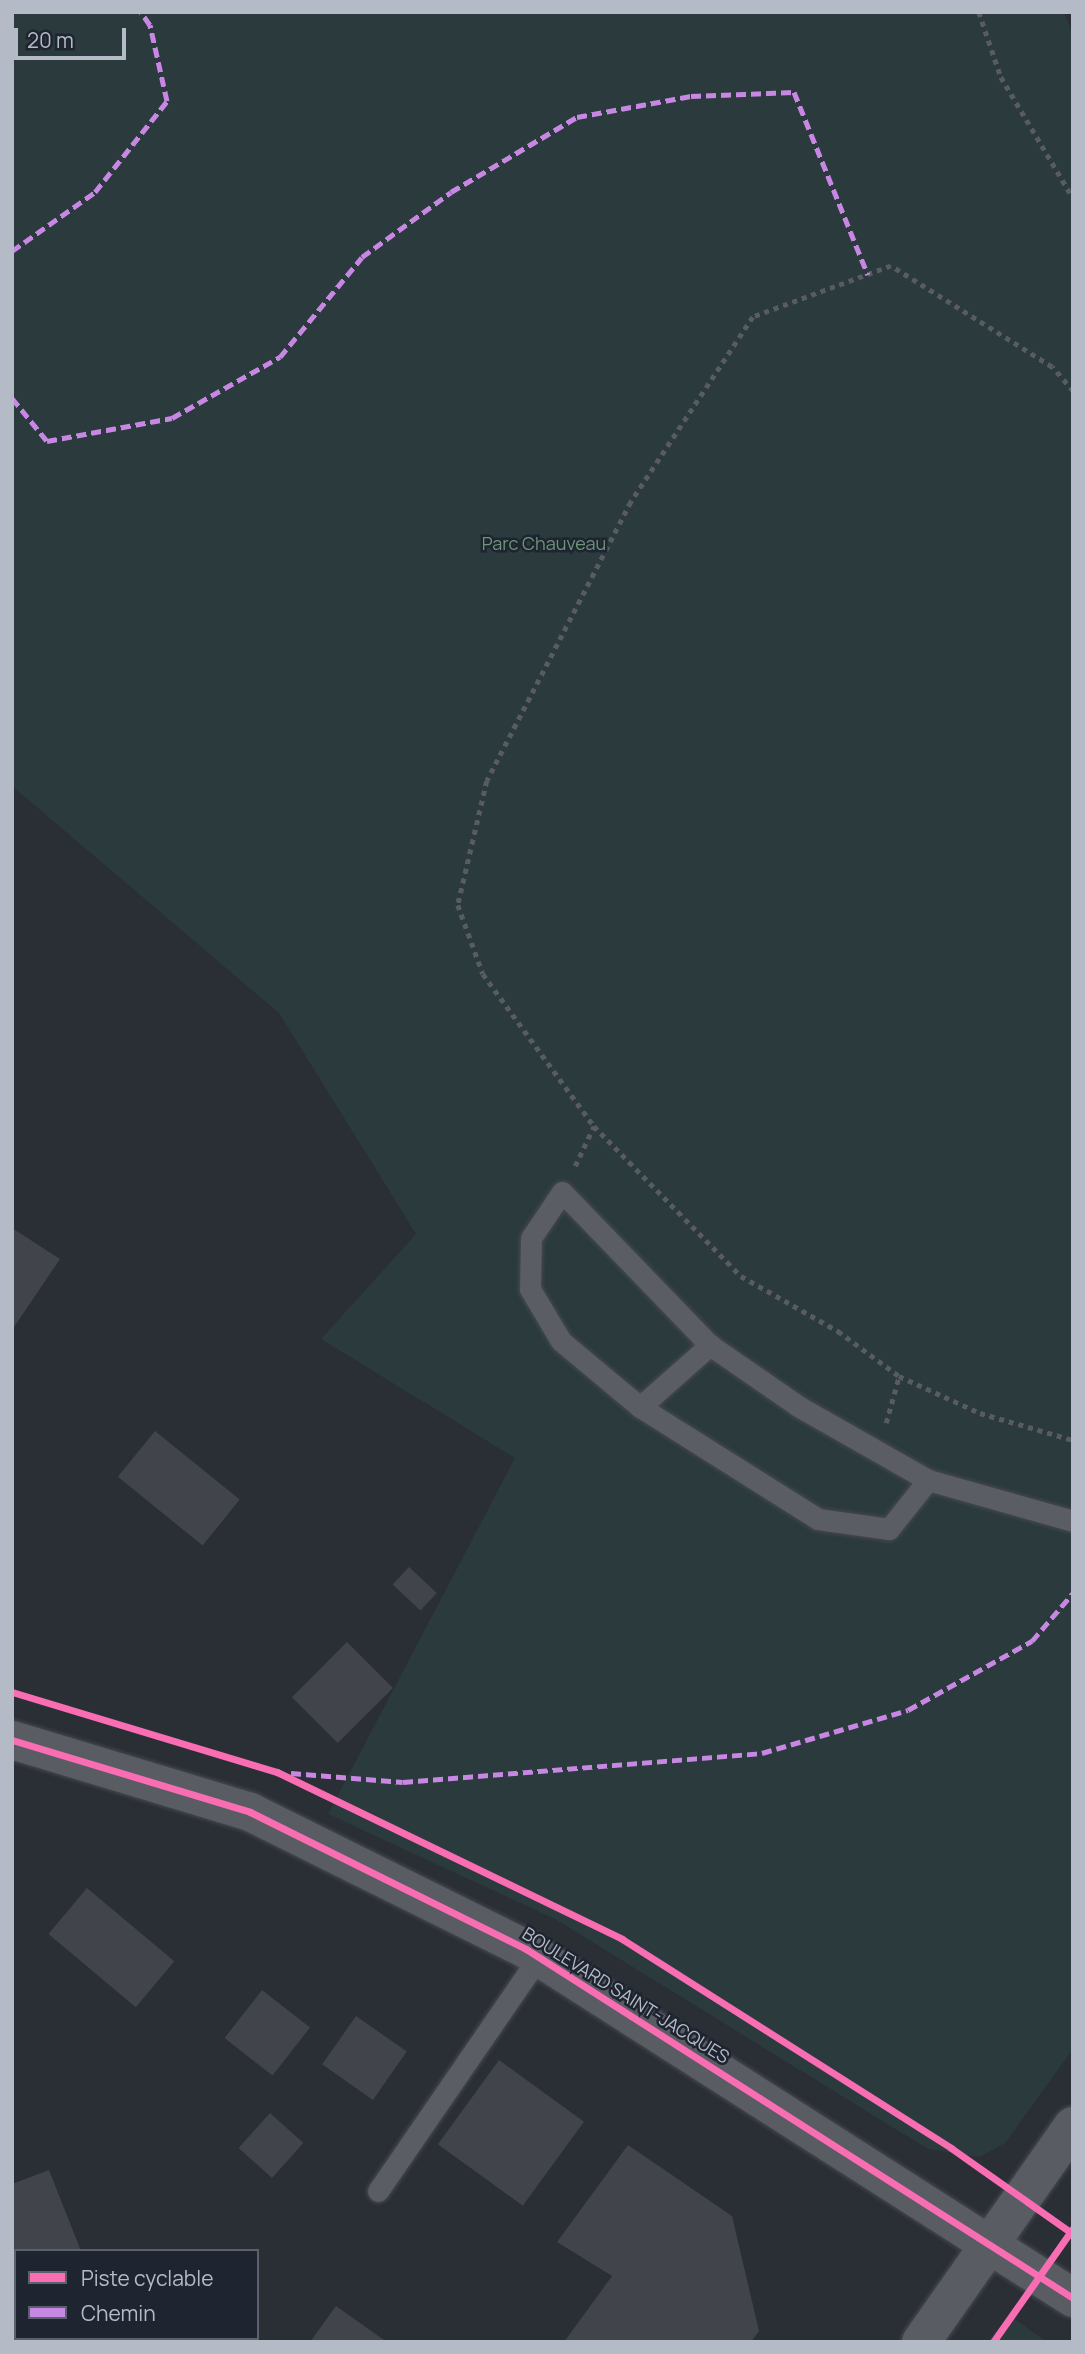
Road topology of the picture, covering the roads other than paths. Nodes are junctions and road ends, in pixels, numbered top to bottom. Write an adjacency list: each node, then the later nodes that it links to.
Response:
1 (710, 1345): 2 (lane); 2 (lane); 3 (lane)
2 (640, 1407): 3 (lane)
3 (928, 1480): 4 (lane)
4 (1073, 1521)
5 (12, 1740): 6 (street, BOULEVARD SAINT-JACQUES)
6 (538, 1957): 8 (lane); 9 (street, BOULEVARD SAINT-JACQUES)
7 (1073, 2126): 9 (street)
8 (378, 2191)
9 (993, 2243): 10 (street, BOULEVARD SAINT-JACQUES); 11 (street)
10 (1073, 2298)
11 (922, 2342)

